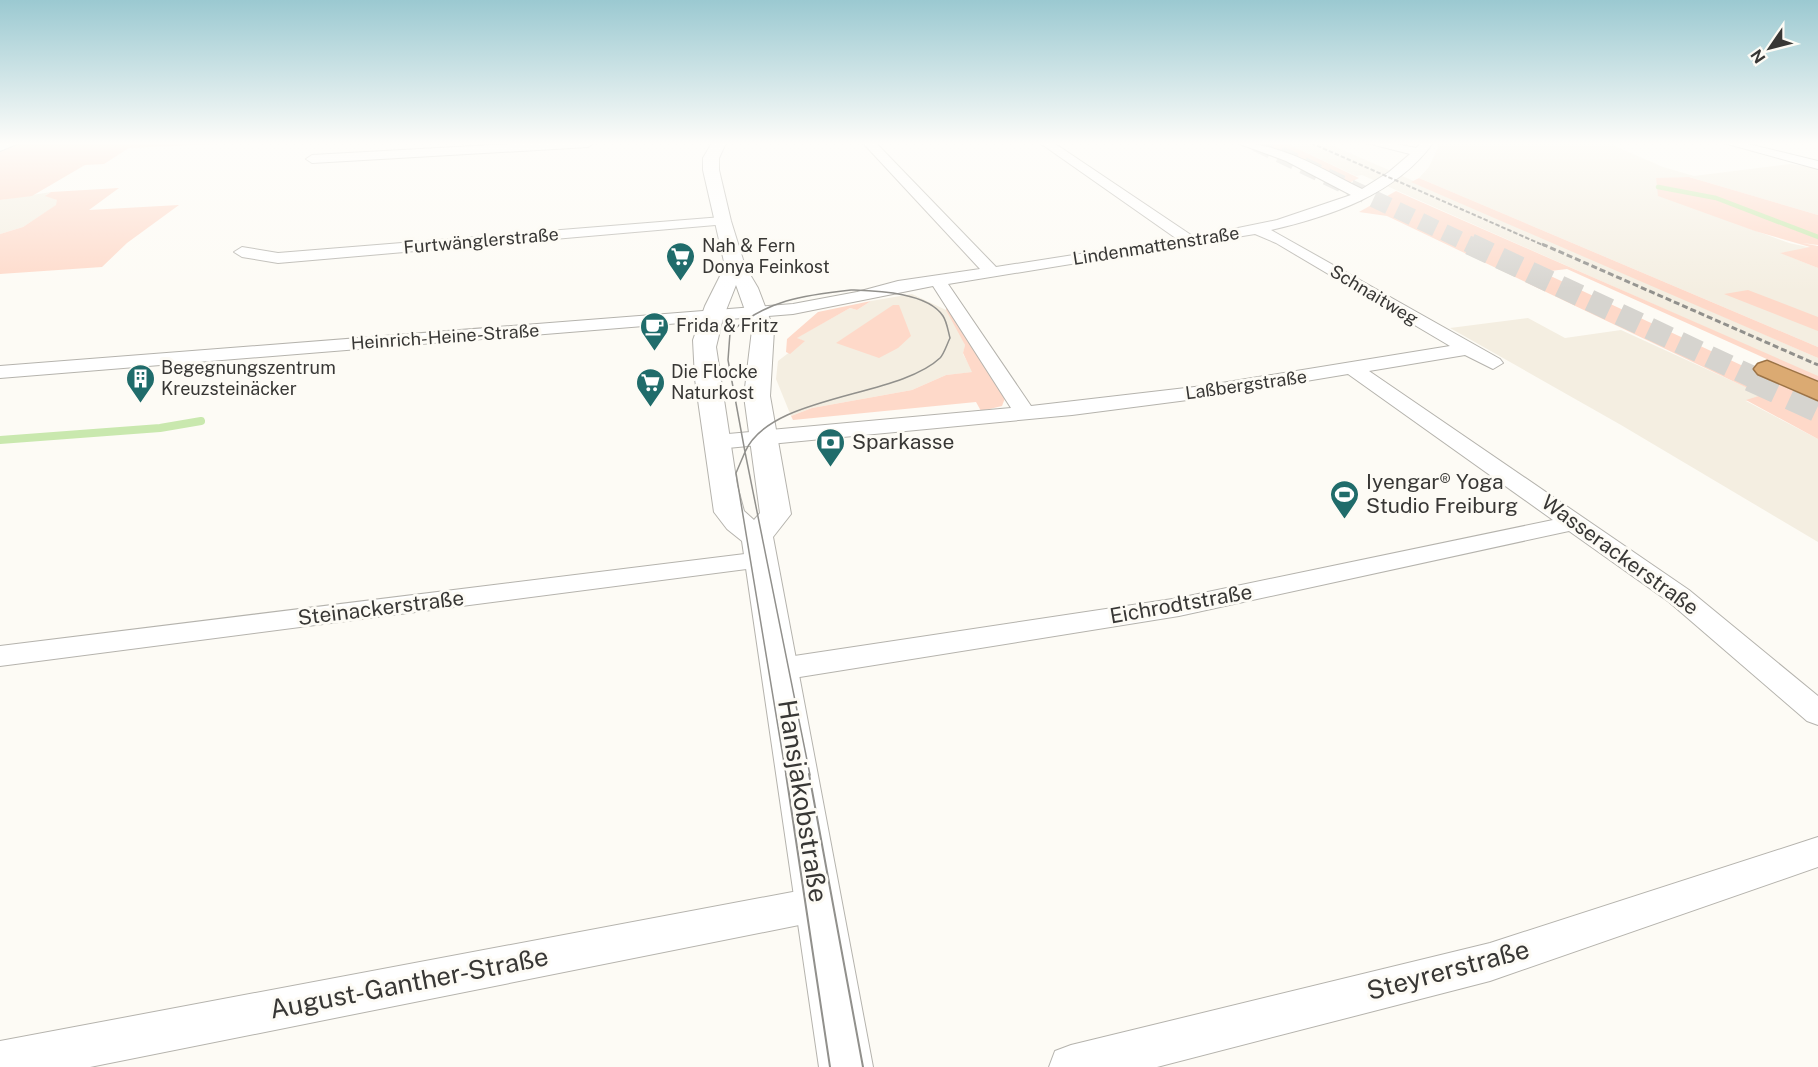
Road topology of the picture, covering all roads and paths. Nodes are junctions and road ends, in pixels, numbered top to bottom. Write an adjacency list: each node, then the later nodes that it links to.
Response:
1 (716, 193): 7 (street)
2 (916, 193): 12 (street)
3 (1118, 193): 9 (street)
4 (1358, 193): 6 (street)
5 (1365, 193): 6 (street, Lindenmattenstraße)
6 (1362, 195): 8 (street, Lindenmattenstraße)
7 (722, 221): 10 (street, Furtwänglerstraße); 11 (street)
8 (1255, 229): 9 (street, Lindenmattenstraße); 16 (street, Schnaitweg)
9 (1190, 242): 12 (street, Lindenmattenstraße)
10 (242, 252)
11 (735, 266): 14 (street); 15 (street)
12 (992, 272): 13 (street, Lindenmattenstraße)
13 (937, 280): 14 (street, Lindenmattenstraße); 22 (street)
14 (756, 307): 15 (street, Lindenmattenstraße); 23 (street)
15 (711, 316): 20 (street, Heinrich-Heine-Straße); 24 (street)
16 (1466, 349): 17 (street, Schnaitweg); 18 (street, Laßbergstraße)
17 (1493, 363)
18 (1354, 369): 22 (street, Laßbergstraße); 25 (street, Wasserackerstraße)
19 (1767, 369): 21 (highway)
20 (0, 372)
21 (1818, 392)
22 (1024, 412): 23 (street, Laßbergstraße)
23 (762, 438): 24 (street, Laßbergstraße); 26 (street)
24 (717, 442): 26 (street)
25 (1577, 522): 28 (street, Eichrodtstraße); 29 (street, Wasserackerstraße)
26 (759, 548): 27 (street, Steinackerstraße); 28 (street, Hansjakobstraße)
27 (0, 657)
28 (781, 669): 31 (street, Hansjakobstraße)
29 (1818, 713)
30 (1818, 852): 34 (street, Steyrerstraße)
31 (819, 904): 32 (street, August-Ganther-Straße); 33 (street, Hansjakobstraße)
32 (0, 1063)
33 (846, 1067)
34 (1071, 1067)

